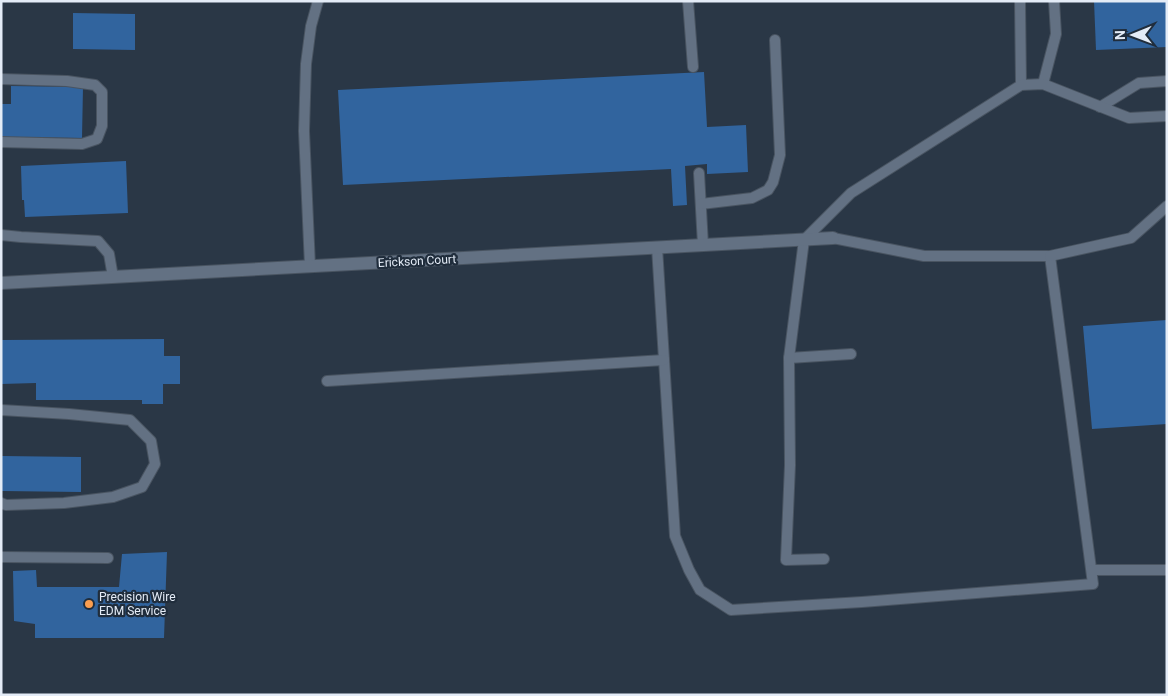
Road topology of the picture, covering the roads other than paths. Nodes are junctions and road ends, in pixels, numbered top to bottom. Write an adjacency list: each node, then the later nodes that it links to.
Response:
1 (318, 1): 23 (lane)
2 (688, 1): 6 (lane)
3 (1020, 1): 10 (lane)
4 (1054, 1): 9 (lane)
5 (775, 40): 15 (lane)
6 (693, 67)
7 (1, 79): 13 (lane)
8 (1167, 81): 11 (lane)
9 (1043, 84): 10 (lane); 11 (lane)
10 (1020, 85): 19 (lane)
11 (1100, 107): 12 (lane)
12 (1167, 116)
13 (1, 142)
14 (699, 173): 15 (lane)
15 (701, 204): 20 (lane)
16 (1167, 206): 22 (lane)
17 (1, 234): 24 (lane)
18 (833, 238): 19 (street, Erickson Court); 22 (lane)
19 (804, 240): 20 (street, Erickson Court); 27 (lane)
20 (703, 245): 21 (street, Erickson Court)
21 (657, 248): 23 (street, Erickson Court); 28 (lane)
22 (1050, 256): 35 (lane)
23 (310, 266): 24 (street, Erickson Court)
24 (114, 277): 25 (street, Erickson Court)
25 (1, 283)
26 (851, 354): 27 (lane)
27 (789, 358): 34 (lane)
28 (664, 360): 29 (lane); 35 (lane)
29 (327, 382)
30 (1, 410): 31 (lane)
31 (1, 503)
32 (1, 557): 33 (lane)
33 (108, 558)
34 (824, 559)
35 (1092, 570): 36 (lane)
36 (1167, 570)

